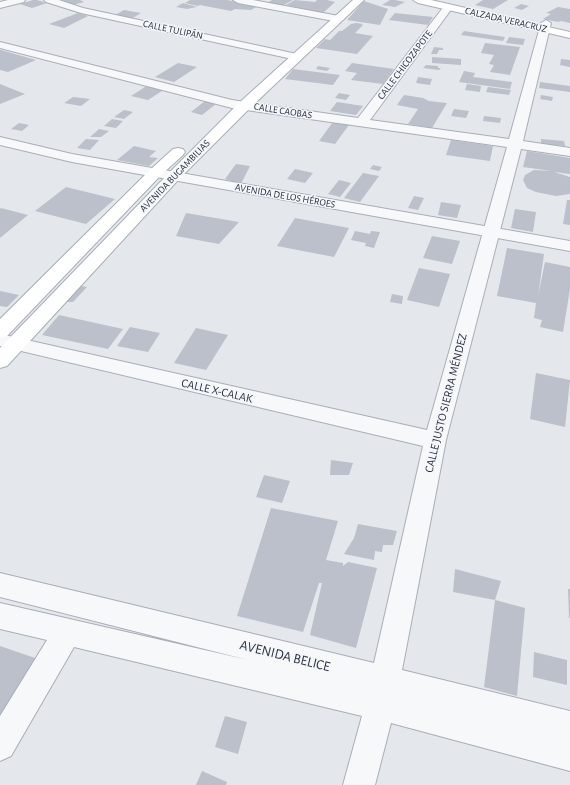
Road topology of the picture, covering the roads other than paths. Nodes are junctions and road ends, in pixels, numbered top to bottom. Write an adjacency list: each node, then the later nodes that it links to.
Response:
1 (8, 0): 8 (street)
2 (20, 0): 10 (street)
3 (49, 0): 16 (street, CALLE TULIPÁN)
4 (238, 0): 11 (street)
5 (347, 0): 11 (main road, AVENIDA BUGAMBILIAS)
6 (359, 0): 11 (main road, AVENIDA BUGAMBILIAS)
7 (418, 0): 9 (main road, CALZADA VERACRUZ)
8 (0, 2)
9 (444, 4): 12 (main road, CALZADA VERACRUZ); 18 (street, CALLE CHICOZAPOTE)
10 (0, 5)
11 (334, 18): 16 (main road, AVENIDA BUGAMBILIAS)
12 (545, 26): 13 (main road, CALZADA VERACRUZ); 14 (main road, CALZADA VERACRUZ); 20 (street, CALLE JUSTO SIERRA MÉNDEZ)
13 (570, 29)
14 (570, 35)
15 (0, 45): 17 (street, CALLE CAOBAS)
16 (292, 56): 17 (main road, AVENIDA BUGAMBILIAS)
17 (238, 104): 18 (street, CALLE CAOBAS); 22 (main road, AVENIDA BUGAMBILIAS); 23 (main road, AVENIDA BUGAMBILIAS)
18 (361, 123): 20 (street, CALLE CAOBAS)
19 (0, 142): 22 (street, AVENIDA DE LOS HÉROES)
20 (516, 144): 21 (street, CALLE CAOBAS); 24 (street, CALLE JUSTO SIERRA MÉNDEZ)
21 (570, 152)
22 (156, 172): 23 (street, AVENIDA DE LOS HÉROES); 26 (main road, AVENIDA BUGAMBILIAS)
23 (174, 176): 24 (street, AVENIDA DE LOS HÉROES); 27 (main road, AVENIDA BUGAMBILIAS)
24 (491, 232): 25 (street, AVENIDA DE LOS HÉROES); 29 (street, CALLE JUSTO SIERRA MÉNDEZ)
25 (570, 246)
26 (0, 331)
27 (8, 343): 28 (main road, AVENIDA BUGAMBILIAS); 29 (street, CALLE X-CALAK)
28 (0, 361)
29 (434, 440): 33 (street, CALLE JUSTO SIERRA MÉNDEZ)
30 (0, 585): 33 (street, AVENIDA BELICE)
31 (0, 616): 32 (street, AVENIDA BELICE)
32 (68, 631): 33 (street, AVENIDA BELICE); 35 (street)
33 (382, 693): 34 (street, AVENIDA BELICE); 36 (street, AVENIDA BELICE); 37 (street, CALLE JUSTO SIERRA MÉNDEZ)
34 (570, 726)
35 (0, 745)
36 (570, 754)
37 (360, 785)

